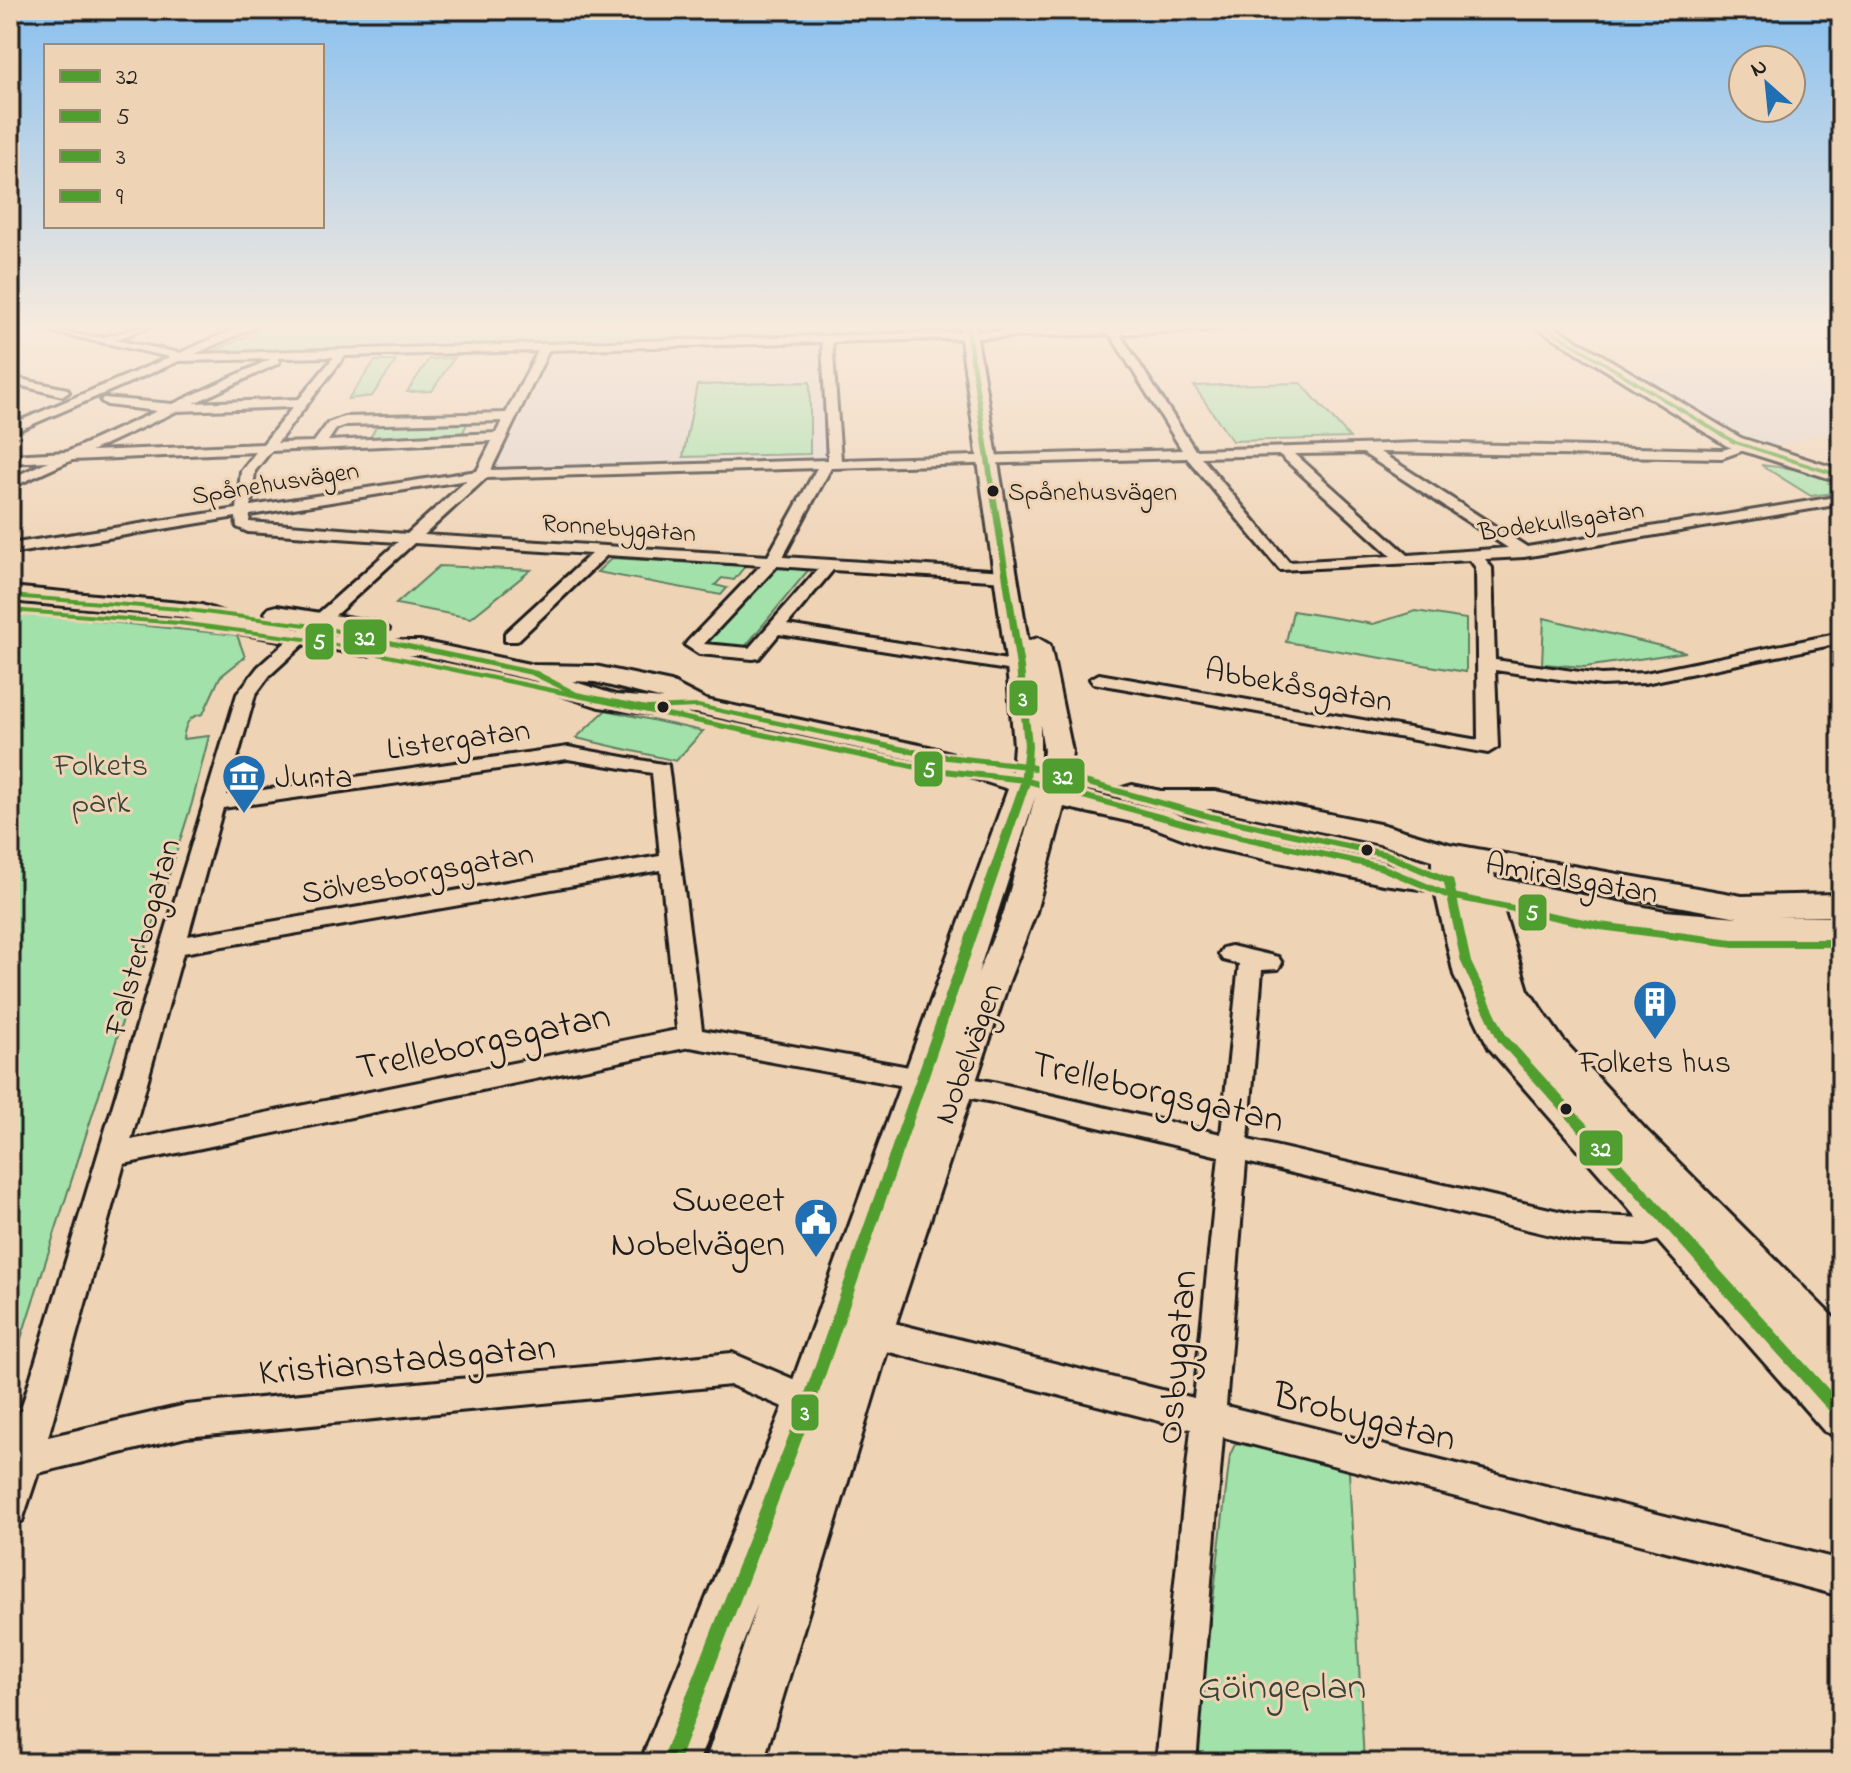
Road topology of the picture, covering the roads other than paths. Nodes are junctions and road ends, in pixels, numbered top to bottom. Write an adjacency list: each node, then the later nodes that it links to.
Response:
1 (59, 409): 10 (street)
2 (173, 409): 18 (street)
3 (298, 409): 14 (street)
4 (515, 409): 9 (street)
5 (829, 409): 21 (street)
6 (990, 409): 20 (main road, Nobelvägen)
7 (1163, 409): 17 (street)
8 (1676, 409): 13 (main road)
9 (511, 417): 11 (street); 12 (street)
10 (10, 430)
11 (501, 437): 12 (street); 22 (street)
12 (318, 445): 14 (street)
13 (1747, 447): 15 (street, Spånehusvägen); 23 (main road)
14 (267, 448): 18 (street); 27 (street)
15 (1365, 448): 16 (street, Spånehusvägen); 31 (street)
16 (1282, 450): 17 (street, Spånehusvägen); 34 (street)
17 (1192, 455): 20 (street, Spånehusvägen); 34 (street, Bodekullsgatan)
18 (72, 456): 19 (street); 24 (street)
19 (10, 459)
20 (999, 461): 21 (street, Spånehusvägen); 36 (main road, Nobelvägen); 45 (main road, Nobelvägen)
21 (830, 466): 22 (street, Spånehusvägen); 33 (street)
22 (482, 474): 27 (street, Spånehusvägen); 28 (street, Falsterbogatan)
23 (1841, 476)
24 (10, 484)
25 (1833, 502): 26 (street); 31 (street, Bodekullsgatan)
26 (1841, 511)
27 (243, 512): 28 (street, Ronnebygatan); 29 (street, Spånehusvägen)
28 (412, 537): 30 (street, Ronnebygatan); 38 (street, Falsterbogatan)
29 (10, 549)
30 (604, 550): 33 (street, Ronnebygatan); 40 (street)
31 (1524, 552): 32 (street, Bodekullsgatan)
32 (1476, 558): 34 (street, Bodekullsgatan); 42 (street)
33 (773, 561): 35 (street, Ronnebygatan); 39 (street)
34 (1406, 561)
35 (830, 564): 36 (street, Ronnebygatan); 39 (street)
36 (1006, 576): 43 (main road, Nobelvägen)
37 (17, 596): 38 (main road, Amiralsgatan)
38 (313, 627): 45 (main road, Amiralsgatan); 46 (street, Falsterbogatan)
39 (774, 628): 43 (street)
40 (511, 637)
41 (1841, 638): 42 (street)
42 (1487, 664): 44 (street, Abbekåsgatan)
43 (1020, 667): 45 (main road, Nobelvägen)
44 (1099, 679)
45 (1041, 779): 48 (main road, Amiralsgatan); 54 (main road, Nobelvägen)
46 (216, 803): 47 (street, Listergatan); 51 (street, Falsterbogatan)
47 (670, 861): 51 (street, Sölvesborgsgatan); 53 (street)
48 (1463, 870): 49 (main road, Amiralsgatan); 50 (main road, Amiralsgatan); 57 (main road); 59 (main road)
49 (1841, 905)
50 (1841, 929)
51 (175, 946): 56 (street, Falsterbogatan)
52 (1251, 959): 55 (street, Osbygatan)
53 (690, 1037): 54 (street, Trelleborgsgatan); 56 (street, Trelleborgsgatan)
54 (941, 1082): 55 (street, Trelleborgsgatan); 58 (main road, Nobelvägen); 60 (main road, Nobelvägen)
55 (1233, 1145): 57 (street, Trelleborgsgatan); 62 (street, Osbygatan)
56 (112, 1155): 63 (street, Falsterbogatan)
57 (1668, 1225): 61 (main road)
58 (870, 1332): 62 (street, Brobygatan); 67 (main road, Nobelvägen)
59 (1841, 1357)
60 (809, 1402): 63 (street, Kristianstadsgatan); 66 (main road, Nobelvägen)
61 (1841, 1414)
62 (1210, 1419): 65 (street, Brobygatan); 68 (street, Osbygatan)
63 (16, 1461): 64 (street, Falsterbogatan)
64 (10, 1509)
65 (1841, 1578)
66 (669, 1763)
67 (734, 1763)
68 (1176, 1763)

